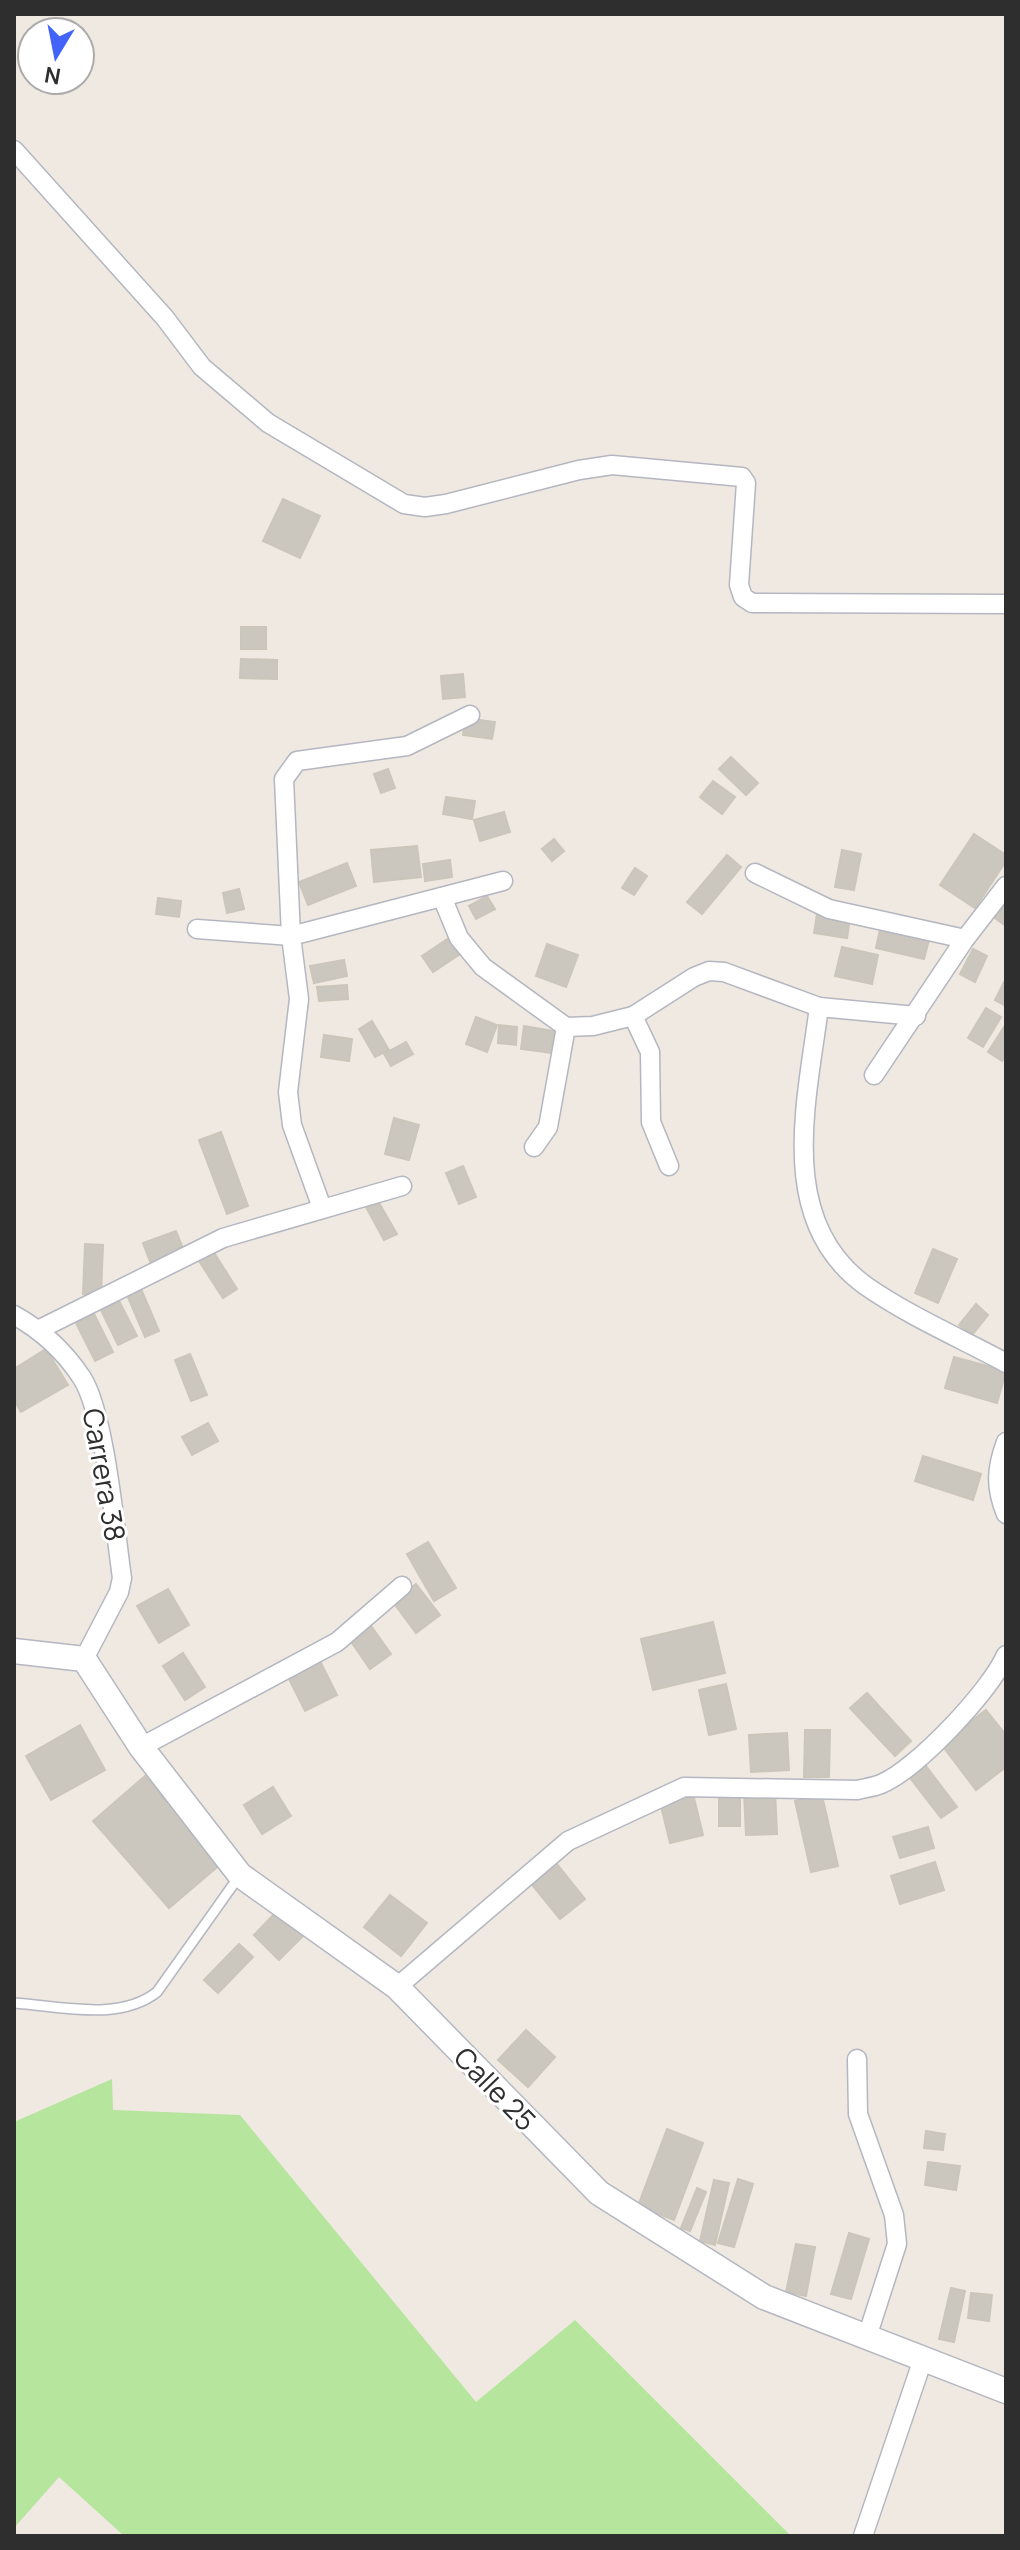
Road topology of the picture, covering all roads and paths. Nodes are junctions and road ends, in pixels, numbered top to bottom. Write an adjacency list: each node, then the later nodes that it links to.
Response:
1 (14, 150): 2 (street)
2 (1006, 604)
3 (470, 715): 9 (street)
4 (755, 873): 10 (street)
5 (503, 881): 7 (street)
6 (1006, 886): 10 (street)
7 (442, 897): 9 (street); 14 (street)
8 (197, 929): 9 (street)
9 (291, 936): 19 (street)
10 (965, 939): 13 (street)
11 (819, 1007): 12 (street); 13 (street); 22 (street)
12 (633, 1016): 14 (street); 17 (street)
13 (916, 1016): 15 (street)
14 (566, 1027): 16 (street)
15 (874, 1075)
16 (534, 1147)
17 (669, 1166)
18 (402, 1186): 19 (street)
19 (322, 1208): 21 (street)
20 (14, 1315): 21 (street, Carrera 38)
21 (40, 1329): 28 (street, Carrera 38)
22 (1006, 1363)
23 (1006, 1442): 24 (street)
24 (1006, 1514)
25 (402, 1586): 29 (street)
26 (14, 1651): 28 (street)
27 (1006, 1655): 31 (street)
28 (84, 1659): 29 (street, Calle 25)
29 (141, 1747): 30 (street, Calle 25)
30 (240, 1875): 31 (street, Calle 25); 32 (lane)
31 (397, 1987): 34 (street, Calle 25)
32 (14, 2003)
33 (857, 2059): 34 (street)
34 (867, 2337): 35 (street, Calle 25)
35 (923, 2359): 36 (street, Calle 25); 37 (street)
36 (1006, 2391)
37 (863, 2536)

